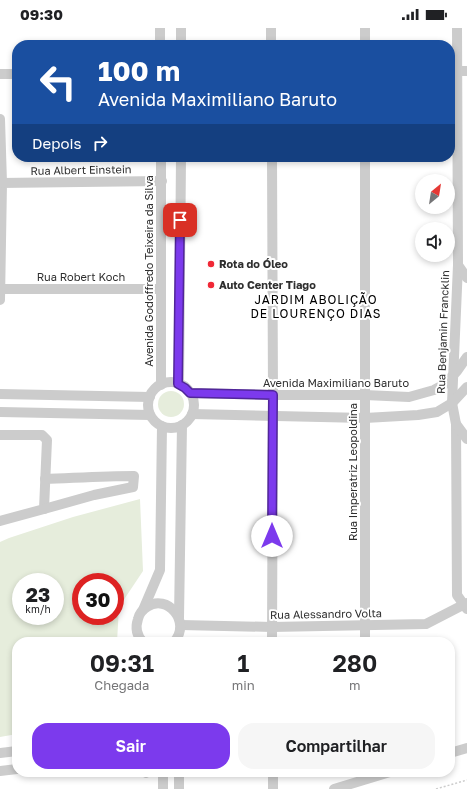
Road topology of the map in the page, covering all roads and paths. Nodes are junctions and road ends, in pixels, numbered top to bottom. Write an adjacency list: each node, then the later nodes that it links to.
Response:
1 (160, 28): 6 (street)
2 (181, 28): 7 (street)
3 (271, 28): 8 (street)
4 (365, 28): 9 (street)
5 (457, 28): 10 (street, Rua Benjamin Francklin)
6 (160, 40)
7 (181, 40)
8 (271, 40)
9 (365, 40)
10 (458, 71): 20 (street, Rua Benjamin Francklin)
11 (0, 74): 12 (street)
12 (12, 74)
13 (0, 119): 19 (street)
14 (161, 162): 18 (street, Avenida Godoffredo Teixeira da Silva)
15 (181, 162): 27 (street)
16 (272, 162): 32 (street)
17 (365, 162): 33 (street, Rua Imperatriz Leopoldina)
18 (162, 181): 19 (street, Rua Albert Einstein); 23 (street, Avenida Godoffredo Teixeira da Silva)
19 (1, 183): 22 (street)
20 (458, 265): 21 (street); 26 (street, Rua Benjamin Francklin)
21 (467, 278)
22 (0, 289): 23 (street, Rua Robert Koch); 24 (street)
23 (161, 289): 28 (street, Avenida Godoffredo Teixeira da Silva)
24 (0, 300)
25 (467, 357): 26 (street, Avenida Maximiliano Baruto)
26 (454, 374): 33 (street, Avenida Maximiliano Baruto); 35 (street, Rua Benjamin Francklin)
27 (178, 384): 28 (street); 30 (street)
28 (161, 385): 34 (street)
29 (467, 387): 35 (street)
30 (190, 393): 32 (street, Avenida Maximiliano Baruto); 38 (street)
31 (0, 394): 34 (street)
32 (273, 395): 33 (street, Avenida Maximiliano Baruto); 39 (street)
33 (365, 395): 40 (street, Rua Imperatriz Leopoldina)
34 (150, 397): 37 (street)
35 (452, 402): 40 (street); 41 (street, Rua Benjamin Francklin)
36 (0, 412): 37 (street)
37 (150, 414): 43 (street)
38 (192, 414): 39 (street); 42 (street)
39 (273, 416): 40 (street); 57 (street)
40 (364, 418): 56 (street, Rua Imperatriz Leopoldina)
41 (456, 424): 45 (street); 53 (street, Rua Benjamin Francklin)
42 (182, 425): 43 (street); 55 (street)
43 (162, 426): 54 (street)
44 (0, 435): 48 (street)
45 (467, 439)
46 (116, 476): 47 (street); 49 (street); 49 (street)
47 (93, 478): 48 (street); 50 (street)
48 (45, 479): 51 (street)
49 (117, 490): 50 (street)
50 (94, 495): 51 (street)
51 (44, 509): 52 (street)
52 (0, 521)
53 (466, 606): 56 (street, Rua Alessandro Volta)
54 (143, 610): 55 (street); 58 (street)
55 (180, 621): 57 (street, Rua Alessandro Volta); 59 (street)
56 (365, 626): 57 (street, Rua Alessandro Volta); 61 (street, Rua Imperatriz Leopoldina)
57 (272, 627): 60 (street)
58 (140, 637)
59 (178, 637)
60 (272, 637)
61 (365, 637)
62 (467, 748): 64 (street)
63 (12, 751): 65 (street)
64 (455, 752)
65 (0, 753)
66 (12, 770): 67 (street)
67 (0, 771)
68 (163, 777): 73 (street)
69 (179, 777): 74 (street)
70 (273, 777): 75 (street)
71 (363, 777): 76 (street)
72 (467, 780): 77 (path)
73 (163, 789)
74 (179, 789)
75 (274, 789)
76 (334, 789)
77 (436, 789)

